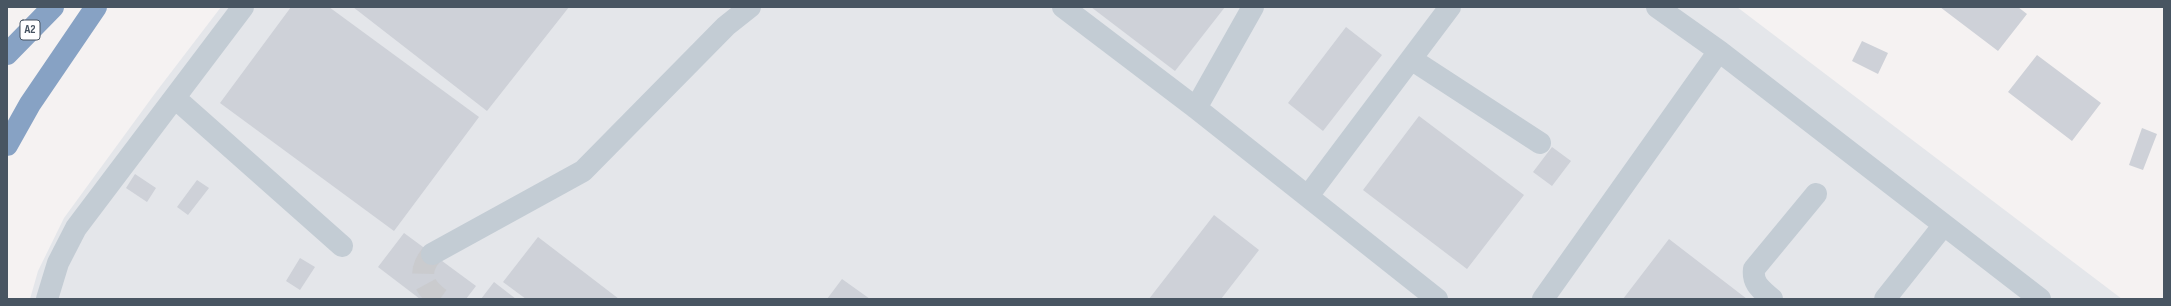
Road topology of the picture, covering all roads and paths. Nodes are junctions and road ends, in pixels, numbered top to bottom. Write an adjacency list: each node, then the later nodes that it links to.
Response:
1 (53, 7): 10 (highway, A2)
2 (96, 7): 15 (highway)
3 (243, 7): 12 (lane)
4 (750, 7): 20 (lane)
5 (1063, 7): 13 (lane)
6 (1253, 7): 13 (lane)
7 (1450, 7): 11 (lane)
8 (1657, 7): 9 (lane)
9 (1719, 51): 18 (lane); 23 (lane)
10 (7, 54)
11 (1411, 59): 14 (lane); 17 (lane)
12 (175, 98): 19 (lane); 21 (lane)
13 (1196, 108): 17 (lane)
14 (1540, 143)
15 (7, 145)
16 (1816, 194): 24 (lane)
17 (1308, 196): 22 (lane)
18 (1943, 226): 25 (lane); 26 (lane)
19 (342, 246)
20 (432, 254)
21 (47, 299)
22 (1437, 299)
23 (1543, 299)
24 (1772, 299)
25 (1885, 299)
26 (2040, 299)

